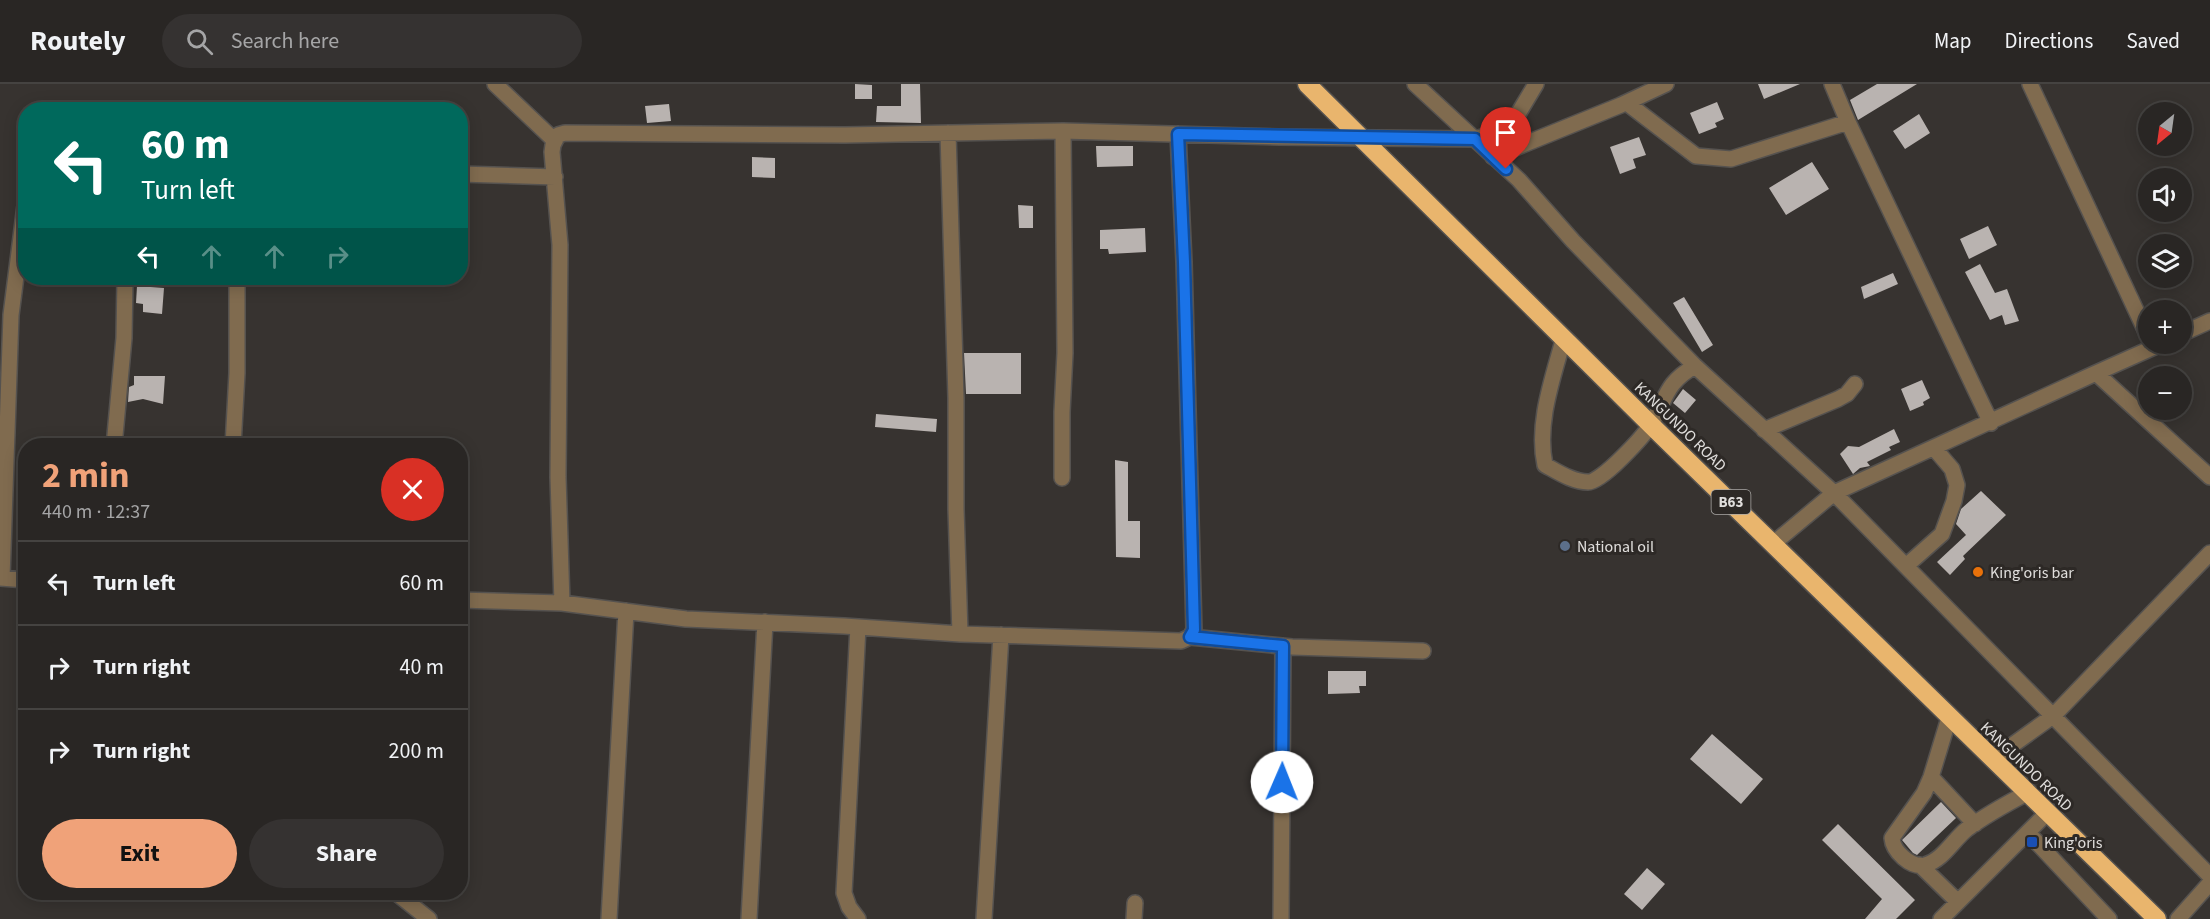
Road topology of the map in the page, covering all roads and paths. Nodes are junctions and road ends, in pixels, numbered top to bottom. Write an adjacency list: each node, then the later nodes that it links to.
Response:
1 (495, 84): 15 (street)
2 (1307, 84): 13 (highway, KANGUNDO ROAD / B63)
3 (1415, 84): 14 (street)
4 (1536, 84): 14 (street)
5 (1666, 84): 8 (street)
6 (1832, 84): 9 (street)
7 (2030, 84): 22 (street)
8 (1627, 103): 9 (street); 16 (street)
9 (1848, 122): 30 (street)
10 (1063, 131): 11 (street); 12 (street); 37 (street)
11 (948, 133): 15 (street); 49 (street)
12 (1178, 134): 13 (street); 51 (street)
13 (1361, 137): 14 (street); 25 (highway, KANGUNDO ROAD / B63)
14 (1475, 139): 16 (street)
15 (554, 140): 18 (street)
16 (1492, 158): 27 (street)
17 (468, 174): 18 (street)
18 (555, 177): 45 (street)
19 (18, 260): 42 (street)
20 (125, 285): 33 (street)
21 (237, 285): 34 (street)
22 (2138, 311)
23 (2210, 321): 24 (street)
24 (2192, 329)
25 (1564, 337): 31 (highway, KANGUNDO ROAD / B63); 31 (street)
26 (2138, 351): 28 (street)
27 (1695, 366): 31 (street); 32 (street)
28 (2096, 373): 30 (street); 36 (street)
29 (1855, 384): 32 (street)
30 (1991, 423): 35 (street)
31 (1651, 425): 39 (highway, KANGUNDO ROAD / B63)
32 (1764, 430): 38 (street)
33 (115, 438)
34 (233, 438)
35 (1934, 448): 38 (street); 41 (street)
36 (2210, 477)
37 (1062, 478)
38 (1834, 493): 39 (street); 41 (street)
39 (1774, 543): 55 (highway, KANGUNDO ROAD / B63)
40 (2210, 553): 54 (street)
41 (1906, 566): 54 (street)
42 (1, 578): 43 (street)
43 (18, 579)
44 (468, 600): 45 (street)
45 (562, 603): 46 (street)
46 (626, 611): 47 (street); 69 (street)
47 (765, 622): 48 (street); 70 (street)
48 (858, 627): 49 (street); 71 (street)
49 (960, 634): 50 (street)
50 (1001, 635): 51 (street); 72 (street)
51 (1190, 637): 52 (street)
52 (1283, 646): 53 (street); 74 (street)
53 (1423, 651)
54 (2053, 716): 56 (street); 63 (street)
55 (1950, 717): 56 (highway, KANGUNDO ROAD / B63); 57 (street)
56 (1993, 759): 58 (highway, KANGUNDO ROAD / B63)
57 (1931, 777): 60 (street); 62 (street)
58 (2027, 793): 59 (highway, KANGUNDO ROAD / B63); 60 (street)
59 (2047, 813): 61 (street); 77 (highway, KANGUNDO ROAD / B63)
60 (1975, 824): 62 (street)
61 (2028, 832): 66 (street); 76 (street)
62 (1920, 865): 66 (street)
63 (2210, 876)
64 (2210, 883): 78 (street)
65 (405, 900): 68 (street)
66 (1958, 902): 75 (street)
67 (1135, 903): 73 (street)
68 (429, 919)
69 (609, 919)
70 (749, 919)
71 (858, 919)
72 (984, 919)
73 (1134, 919)
74 (1281, 919)
75 (1941, 919)
76 (2109, 919)
77 (2157, 919)
78 (2178, 919)

